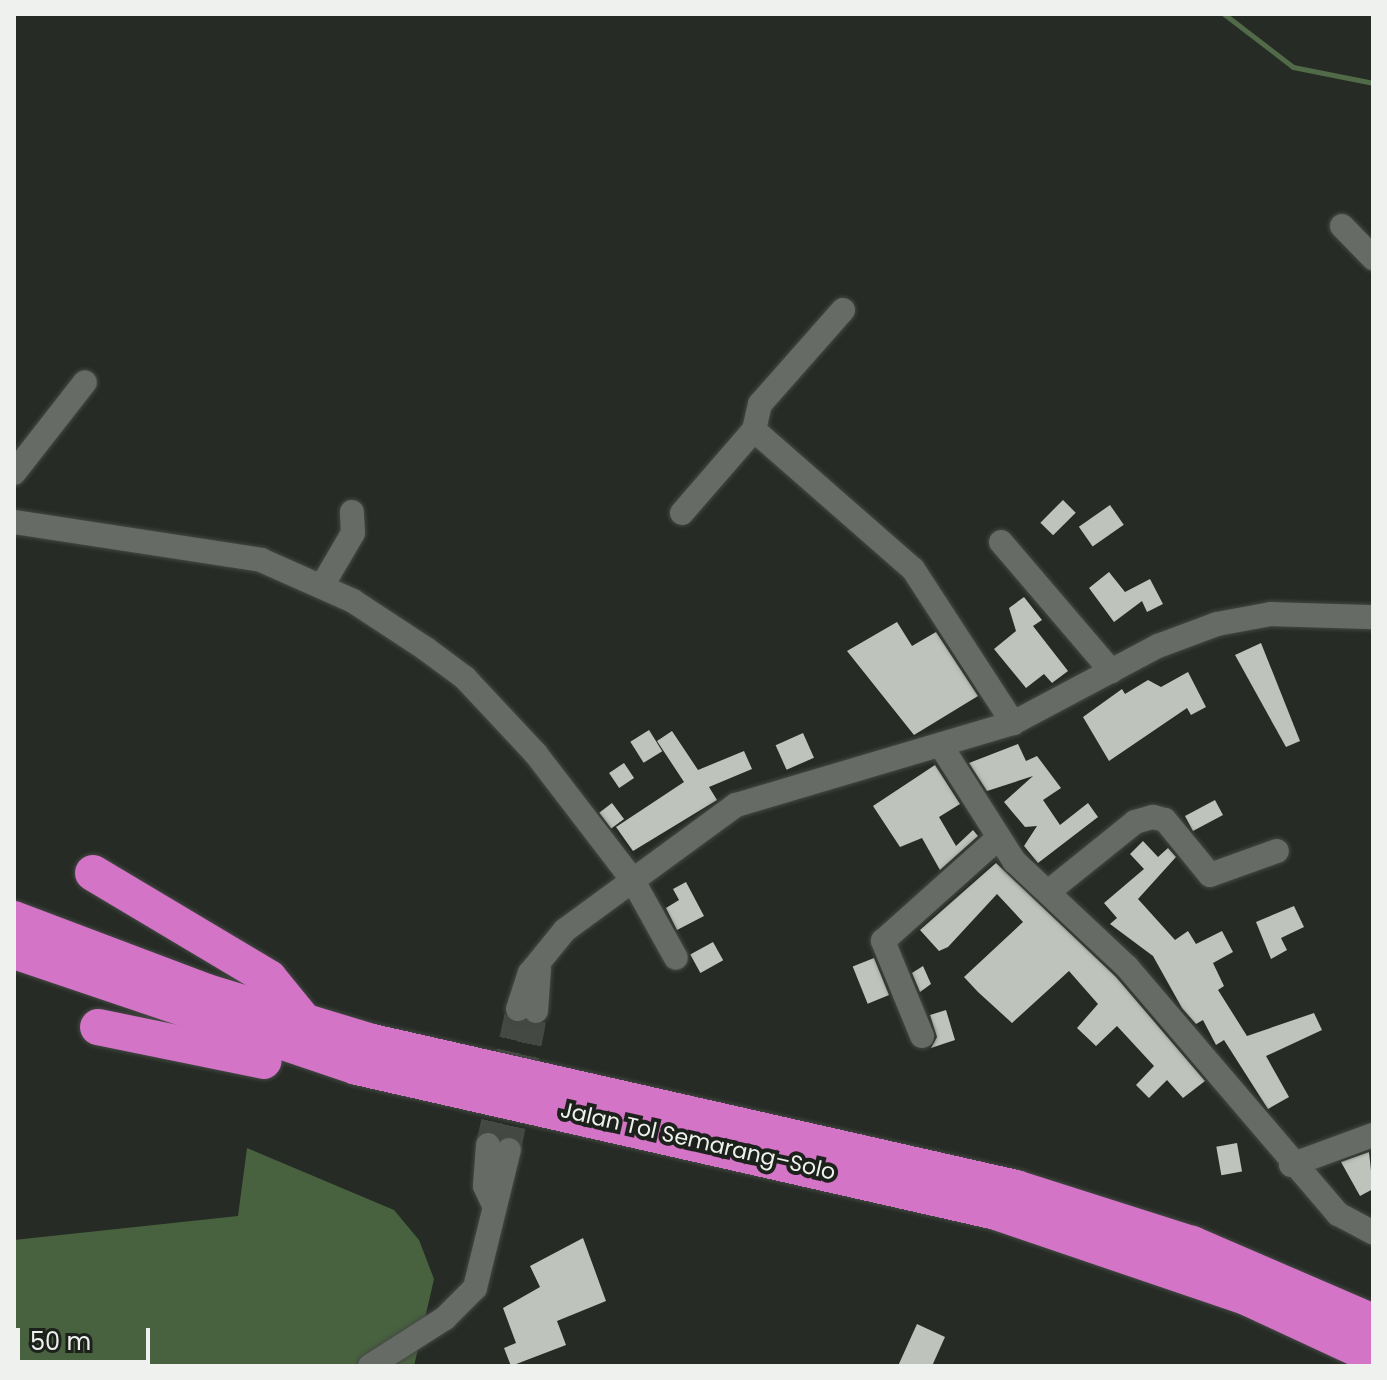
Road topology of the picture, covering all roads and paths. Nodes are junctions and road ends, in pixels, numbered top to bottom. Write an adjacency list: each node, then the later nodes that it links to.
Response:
1 (1342, 226): 2 (street)
2 (1373, 258)
3 (843, 310): 5 (street)
4 (85, 382): 6 (street)
5 (754, 430): 8 (street); 14 (street)
6 (14, 473)
7 (352, 512): 11 (street)
8 (682, 513)
9 (14, 522): 11 (street)
10 (1001, 542): 13 (street)
11 (322, 586): 19 (street)
12 (1373, 617): 13 (street)
13 (1111, 671): 14 (street)
14 (1013, 723): 15 (street)
15 (943, 749): 16 (street); 19 (street)
16 (996, 840): 20 (street); 27 (street)
17 (1277, 851): 20 (street)
18 (93, 873): 25 (highway)
19 (632, 879): 23 (street); 24 (street)
20 (1048, 892): 31 (street)
21 (14, 919): 25 (highway, Jalan Tol Semarang–Solo)
22 (14, 951): 28 (highway, Jalan Tol Semarang–Solo)
23 (676, 958)
24 (527, 1010)
25 (304, 1021): 33 (highway, Jalan Tol Semarang–Solo)
26 (98, 1027): 28 (highway)
27 (922, 1036)
28 (432, 1083): 34 (highway, Jalan Tol Semarang–Solo)
29 (1373, 1135): 31 (street)
30 (498, 1147): 35 (street)
31 (1291, 1165): 32 (street)
32 (1373, 1233)
33 (1373, 1322)
34 (1373, 1356)
35 (370, 1366)

